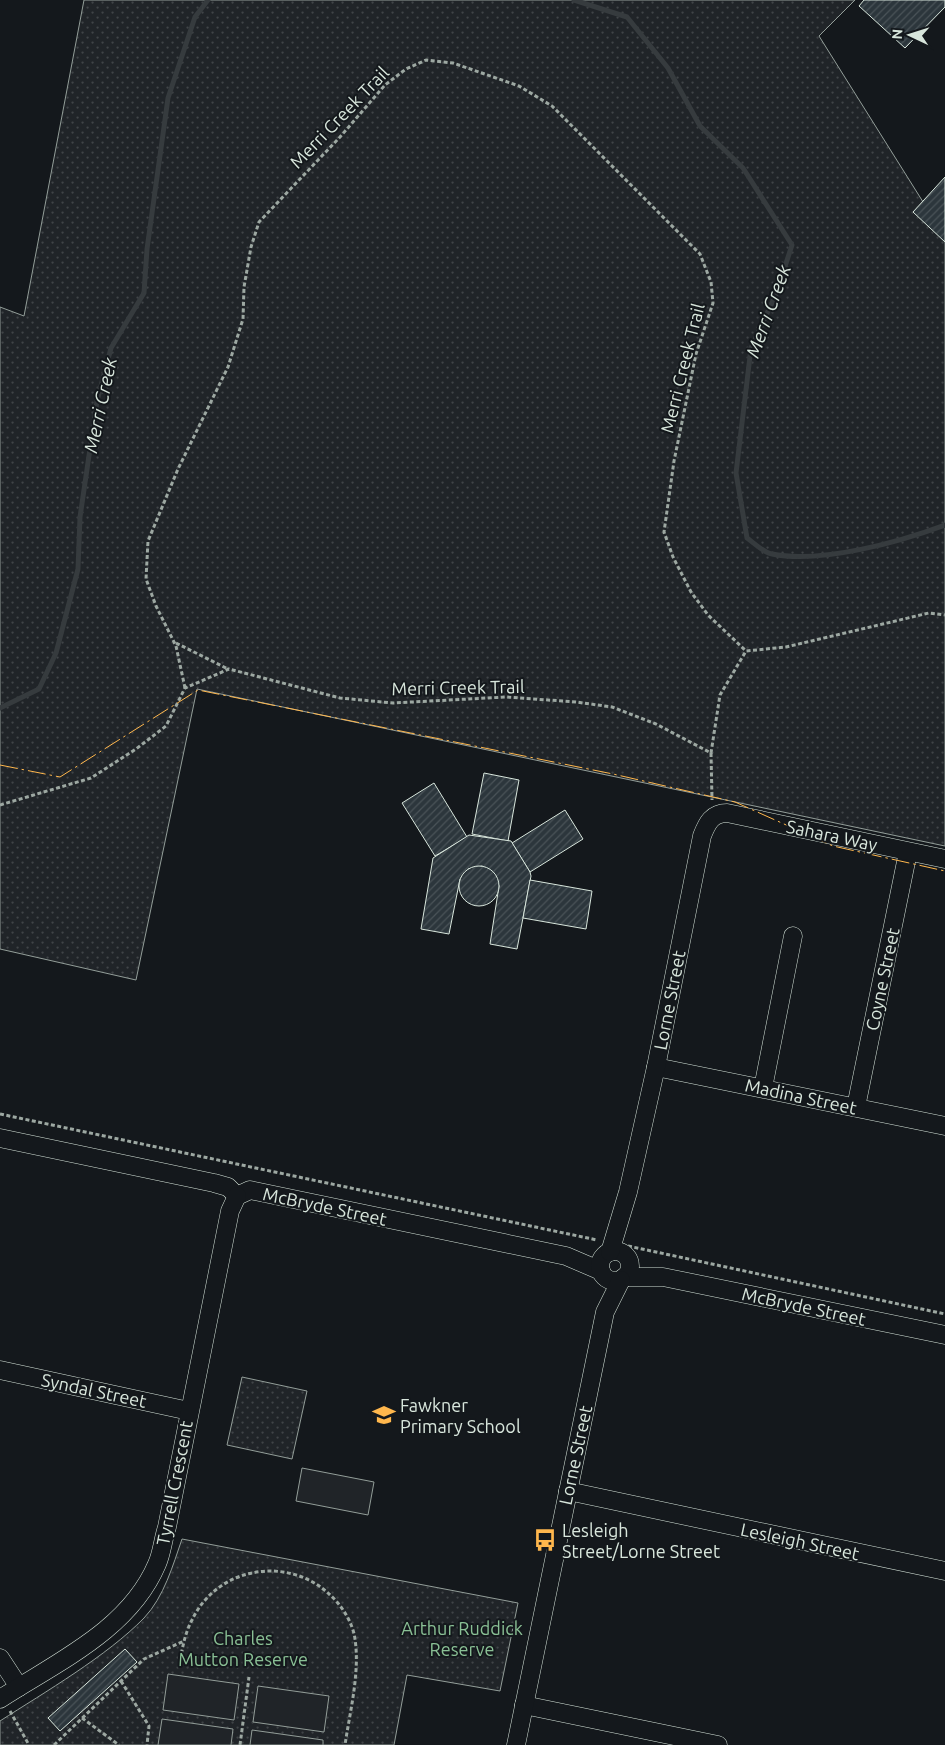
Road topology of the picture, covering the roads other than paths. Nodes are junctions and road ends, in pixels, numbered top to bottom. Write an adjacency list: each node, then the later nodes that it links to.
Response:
1 (719, 813): 2 (street, Sahara Way); 5 (street, Lorne Street)
2 (908, 852): 3 (street, Sahara Way); 7 (street, Coyne Street)
3 (945, 859)
4 (793, 936): 6 (street)
5 (656, 1066): 6 (street, Madina Street); 11 (street, Lorne Street)
6 (763, 1088): 7 (street, Madina Street)
7 (856, 1107): 8 (street, Madina Street)
8 (945, 1126)
9 (0, 1138): 10 (street, McBryde Street)
10 (237, 1196): 11 (street, McBryde Street); 14 (street, Tyrrell Crescent)
11 (616, 1262): 12 (street, McBryde Street); 15 (street, Lorne Street)
12 (945, 1334)
13 (0, 1370): 14 (street, Syndal Street)
14 (189, 1411): 18 (street, Tyrrell Crescent)
15 (568, 1491): 16 (street, Lesleigh Street); 20 (street, Lorne Street)
16 (945, 1571)
17 (0, 1658): 18 (street)
18 (19, 1687): 19 (street, Tyrrell Crescent)
19 (1, 1699)
20 (524, 1704): 21 (street, Lorne Street); 22 (street)
21 (516, 1745)
22 (718, 1745)

